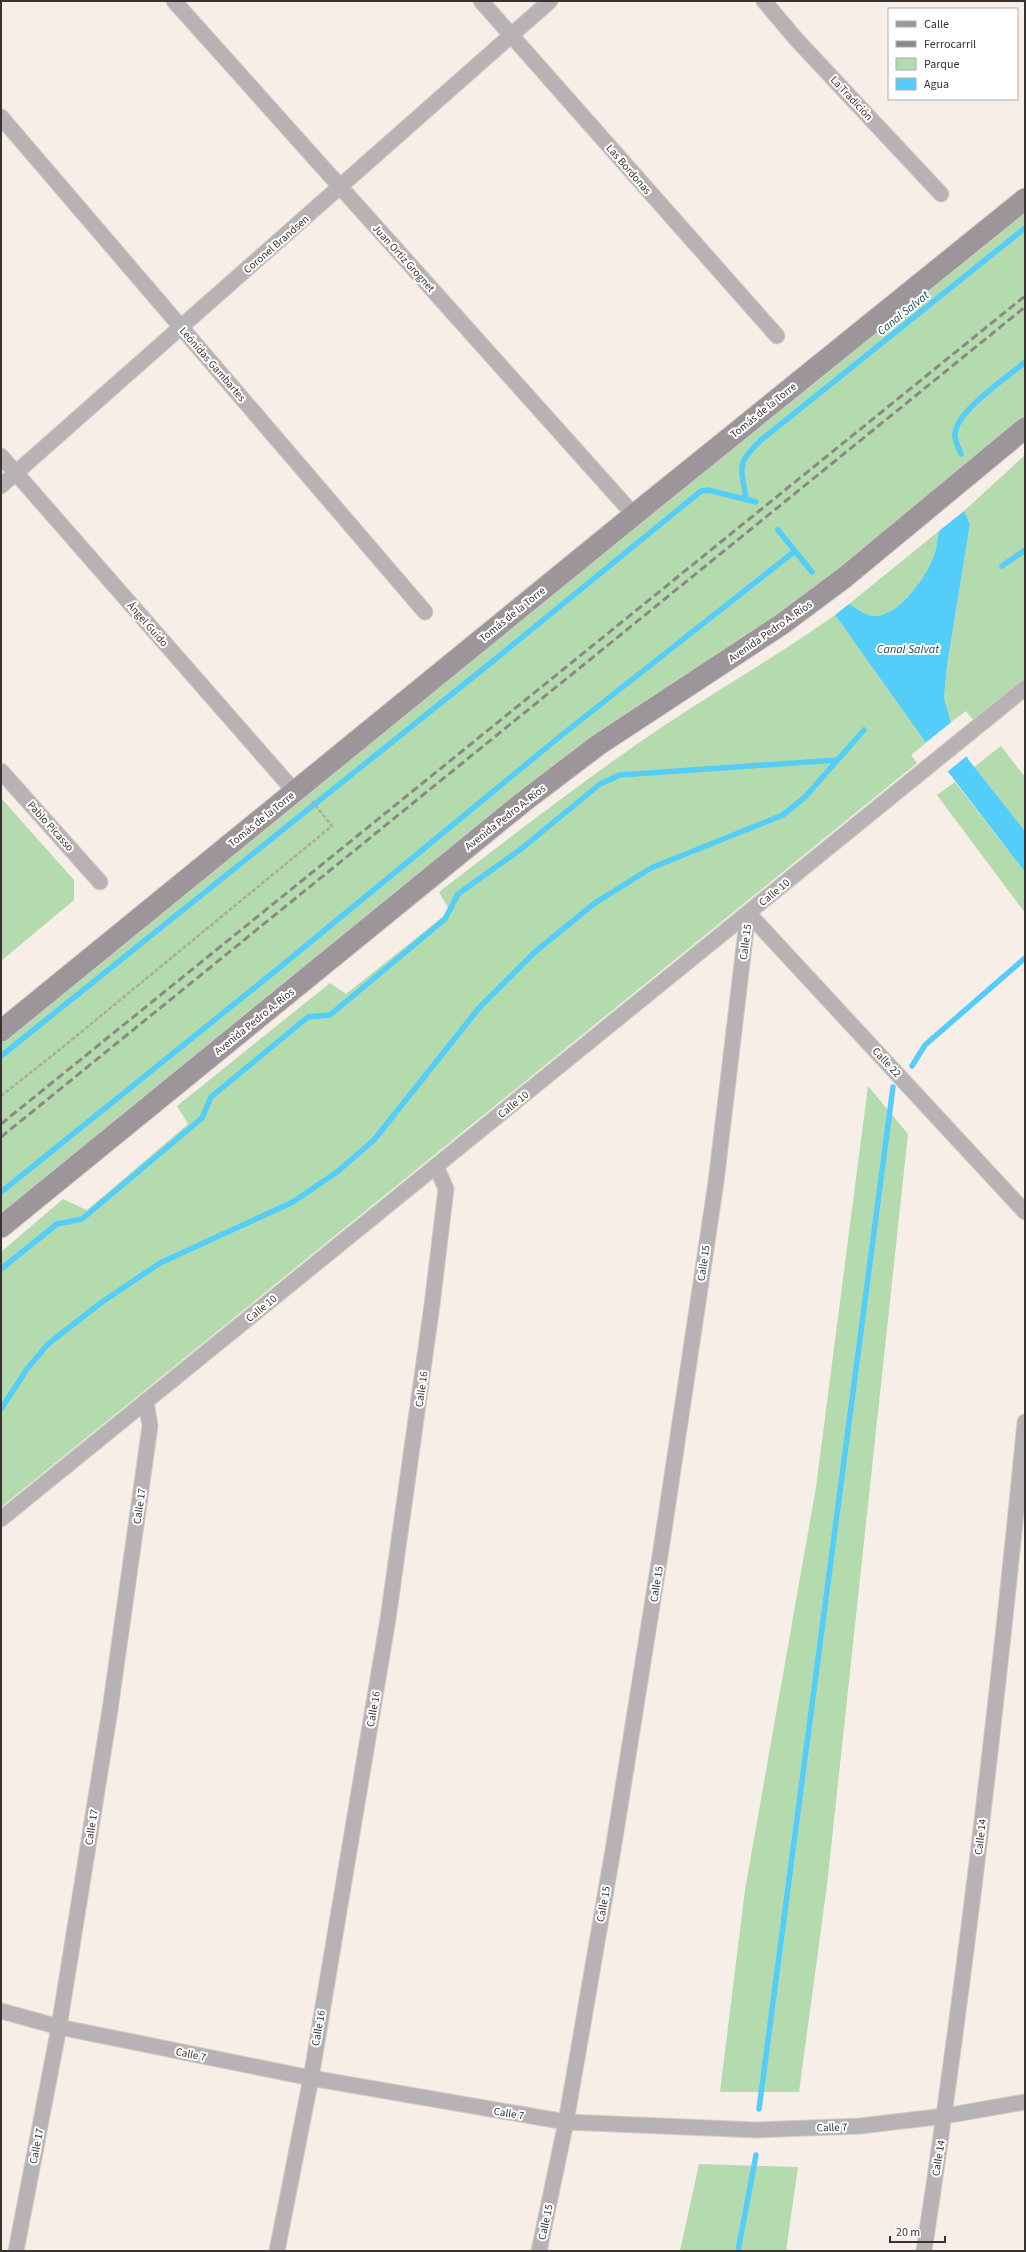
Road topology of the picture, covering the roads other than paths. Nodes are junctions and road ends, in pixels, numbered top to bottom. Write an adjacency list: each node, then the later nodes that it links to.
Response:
1 (174, 1): 7 (street, Juan Ortiz Grognet)
2 (481, 1): 5 (street, Las Bordonas)
3 (550, 1): 5 (street, Coronel Brandsen)
4 (764, 1): 8 (street, La Tradición)
5 (512, 35): 7 (street, Coronel Brandsen); 11 (street, Las Bordonas)
6 (1, 117): 10 (street, Leónidas Gambartes)
7 (340, 187): 10 (street, Coronel Brandsen); 16 (street, Juan Ortiz Grognet)
8 (941, 194)
9 (1025, 199): 16 (street, Tomás de la Torre)
10 (181, 327): 14 (street, Coronel Brandsen); 17 (street, Leónidas Gambartes)
11 (777, 336)
12 (1025, 428): 26 (street, Avenida Pedro A. Ríos)
13 (1, 456): 14 (street, Ángel Guido)
14 (16, 473): 15 (street, Coronel Brandsen); 20 (street, Ángel Guido)
15 (1, 486)
16 (634, 515): 20 (street, Tomás de la Torre)
17 (425, 612)
18 (1025, 688): 22 (street, Calle 10)
19 (1, 771): 21 (street, Pablo Picasso)
20 (304, 797): 23 (street, Tomás de la Torre)
21 (100, 882)
22 (748, 913): 24 (street, Calle 10); 25 (street, Calle 22); 35 (street, Calle 15)
23 (1, 1031)
24 (436, 1166): 27 (street, Calle 10); 32 (street, Calle 16)
25 (1025, 1212)
26 (1, 1227)
27 (146, 1401): 29 (street, Calle 10); 31 (street, Calle 17)
28 (1025, 1422): 34 (street, Calle 14)
29 (1, 1519)
30 (1, 2011): 31 (street, Calle 7)
31 (59, 2027): 32 (street, Calle 7); 36 (street, Calle 17)
32 (310, 2078): 35 (street, Calle 7); 37 (street, Calle 16)
33 (1025, 2102): 34 (street, Calle 7)
34 (945, 2116): 35 (street, Calle 7); 39 (street, Calle 14)
35 (566, 2122): 38 (street, Calle 15)
36 (16, 2251)
37 (277, 2251)
38 (539, 2251)
39 (924, 2251)

